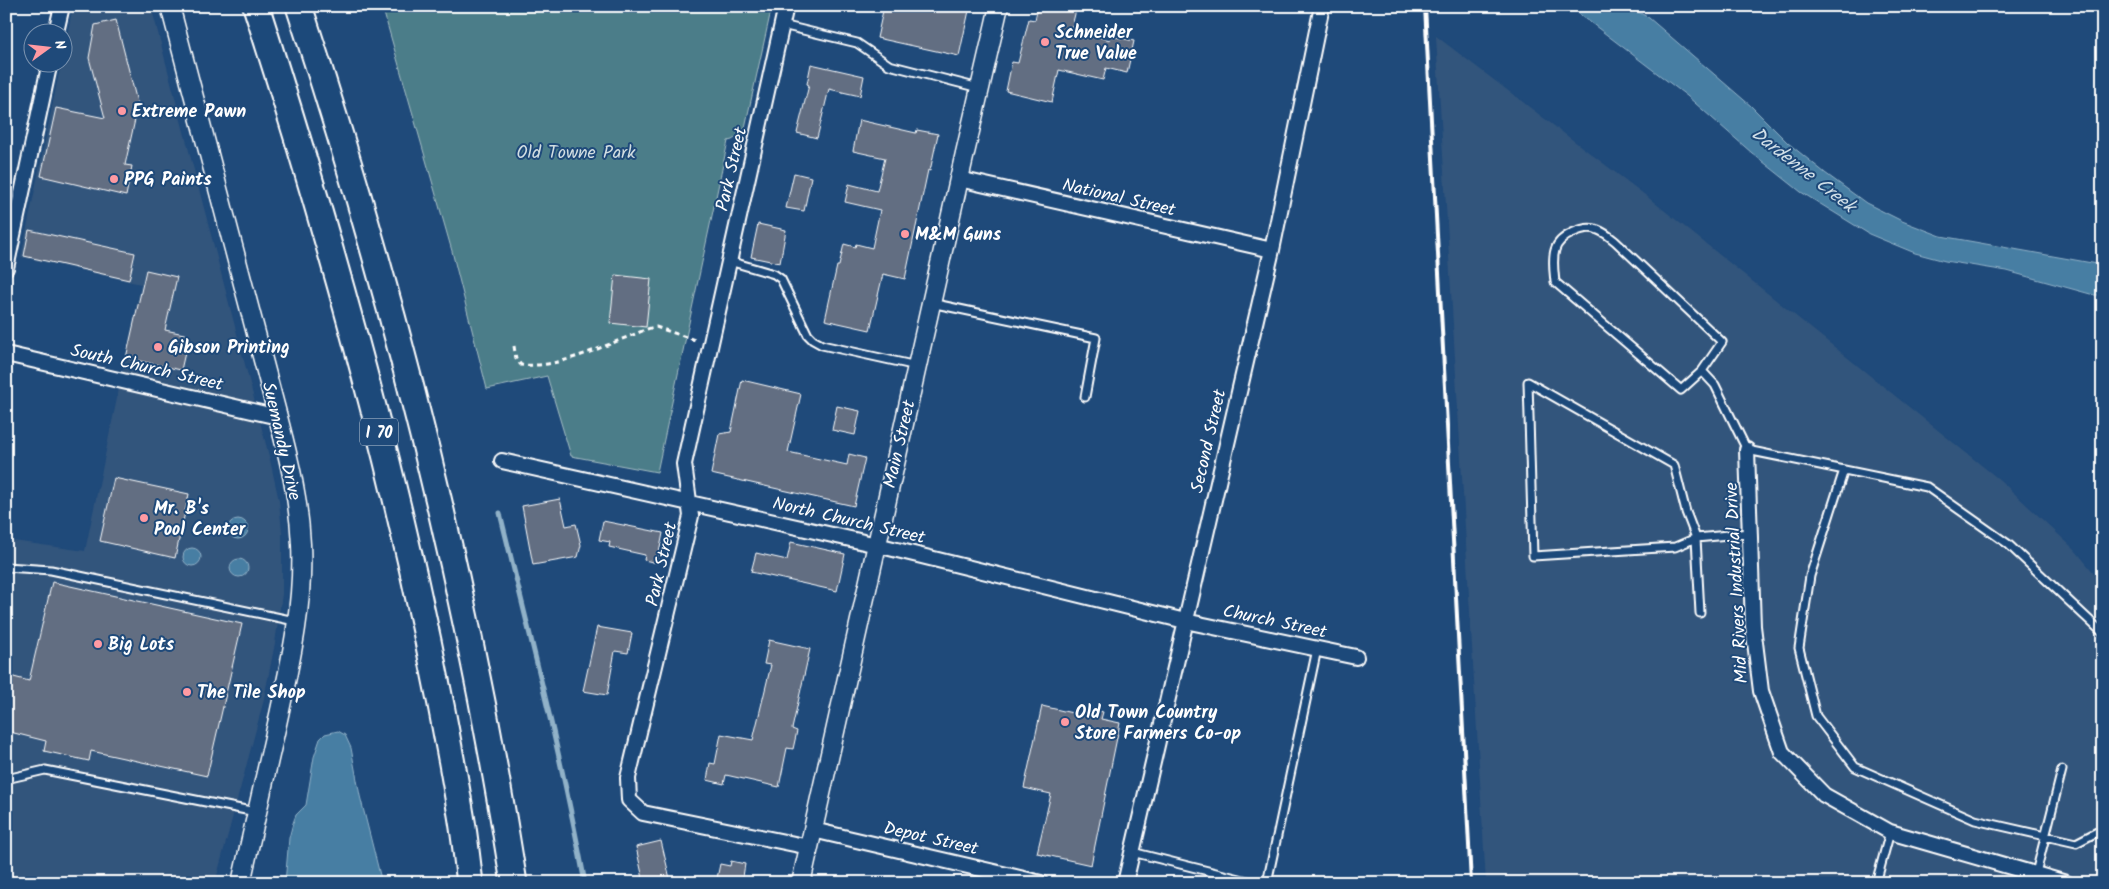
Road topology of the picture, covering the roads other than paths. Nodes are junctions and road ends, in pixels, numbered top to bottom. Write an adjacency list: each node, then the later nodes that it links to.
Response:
1 (62, 6): 8 (street)
2 (170, 6): 21 (street, Suemandy Drive)
3 (256, 6): 48 (highway, I 70)
4 (298, 6): 39 (highway, I 70)
5 (786, 6): 9 (street, Park Street)
6 (999, 6): 11 (street, Main Street)
7 (1322, 6): 13 (street, Second Street)
8 (58, 22)
9 (782, 25): 11 (lane); 14 (street, Park Street)
10 (48, 72): 15 (street)
11 (980, 88): 12 (street, Main Street)
12 (959, 179): 13 (street, National Street); 16 (street, Main Street)
13 (1272, 250): 31 (street, Second Street)
14 (729, 261): 18 (lane); 25 (street, Park Street)
15 (6, 268)
16 (931, 303): 18 (street, Main Street); 20 (lane)
17 (6, 354): 21 (street, South Church Street)
18 (917, 366): 28 (street, Main Street)
19 (1702, 372): 19 (lane); 22 (lane)
20 (1085, 397)
21 (278, 417): 32 (street, Suemandy Drive)
22 (1747, 450): 24 (lane); 26 (street, Mid Rivers Industrial Drive)
23 (502, 461): 25 (street, North Church Street)
24 (1844, 470): 33 (lane); 42 (lane)
25 (689, 502): 28 (street, North Church Street); 43 (street, Park Street)
26 (1750, 533): 27 (lane); 41 (street, Mid Rivers Industrial Drive)
27 (1696, 538): 27 (lane); 30 (lane)
28 (877, 545): 31 (street, North Church Street); 43 (street, Main Street)
29 (6, 567): 32 (lane)
30 (1700, 613)
31 (1185, 621): 34 (street, Church Street); 44 (street, Second Street)
32 (298, 622): 38 (street, Suemandy Drive)
33 (2103, 633)
34 (1317, 649): 35 (street, Church Street); 55 (lane)
35 (1356, 657)
36 (2062, 770): 42 (lane)
37 (6, 779): 38 (lane)
38 (258, 812): 47 (street, Suemandy Drive)
39 (504, 822): 49 (highway, I 70); 50 (highway)
40 (2103, 822): 42 (lane)
41 (1890, 832): 45 (street, Mid Rivers Industrial Drive); 56 (lane)
42 (2045, 836): 45 (lane)
43 (811, 839): 46 (street, Depot Street); 51 (street, Main Street)
44 (1132, 852): 53 (street, Second Street); 54 (lane)
45 (2036, 873): 57 (street, Mid Rivers Industrial Drive)
46 (995, 878): 52 (street, Depot Street)
47 (241, 883)
48 (470, 883)
49 (514, 883)
50 (527, 883)
51 (801, 883)
52 (1041, 883)
53 (1125, 883)
54 (1256, 883)
55 (1267, 883)
56 (1876, 883)
57 (2066, 883)

